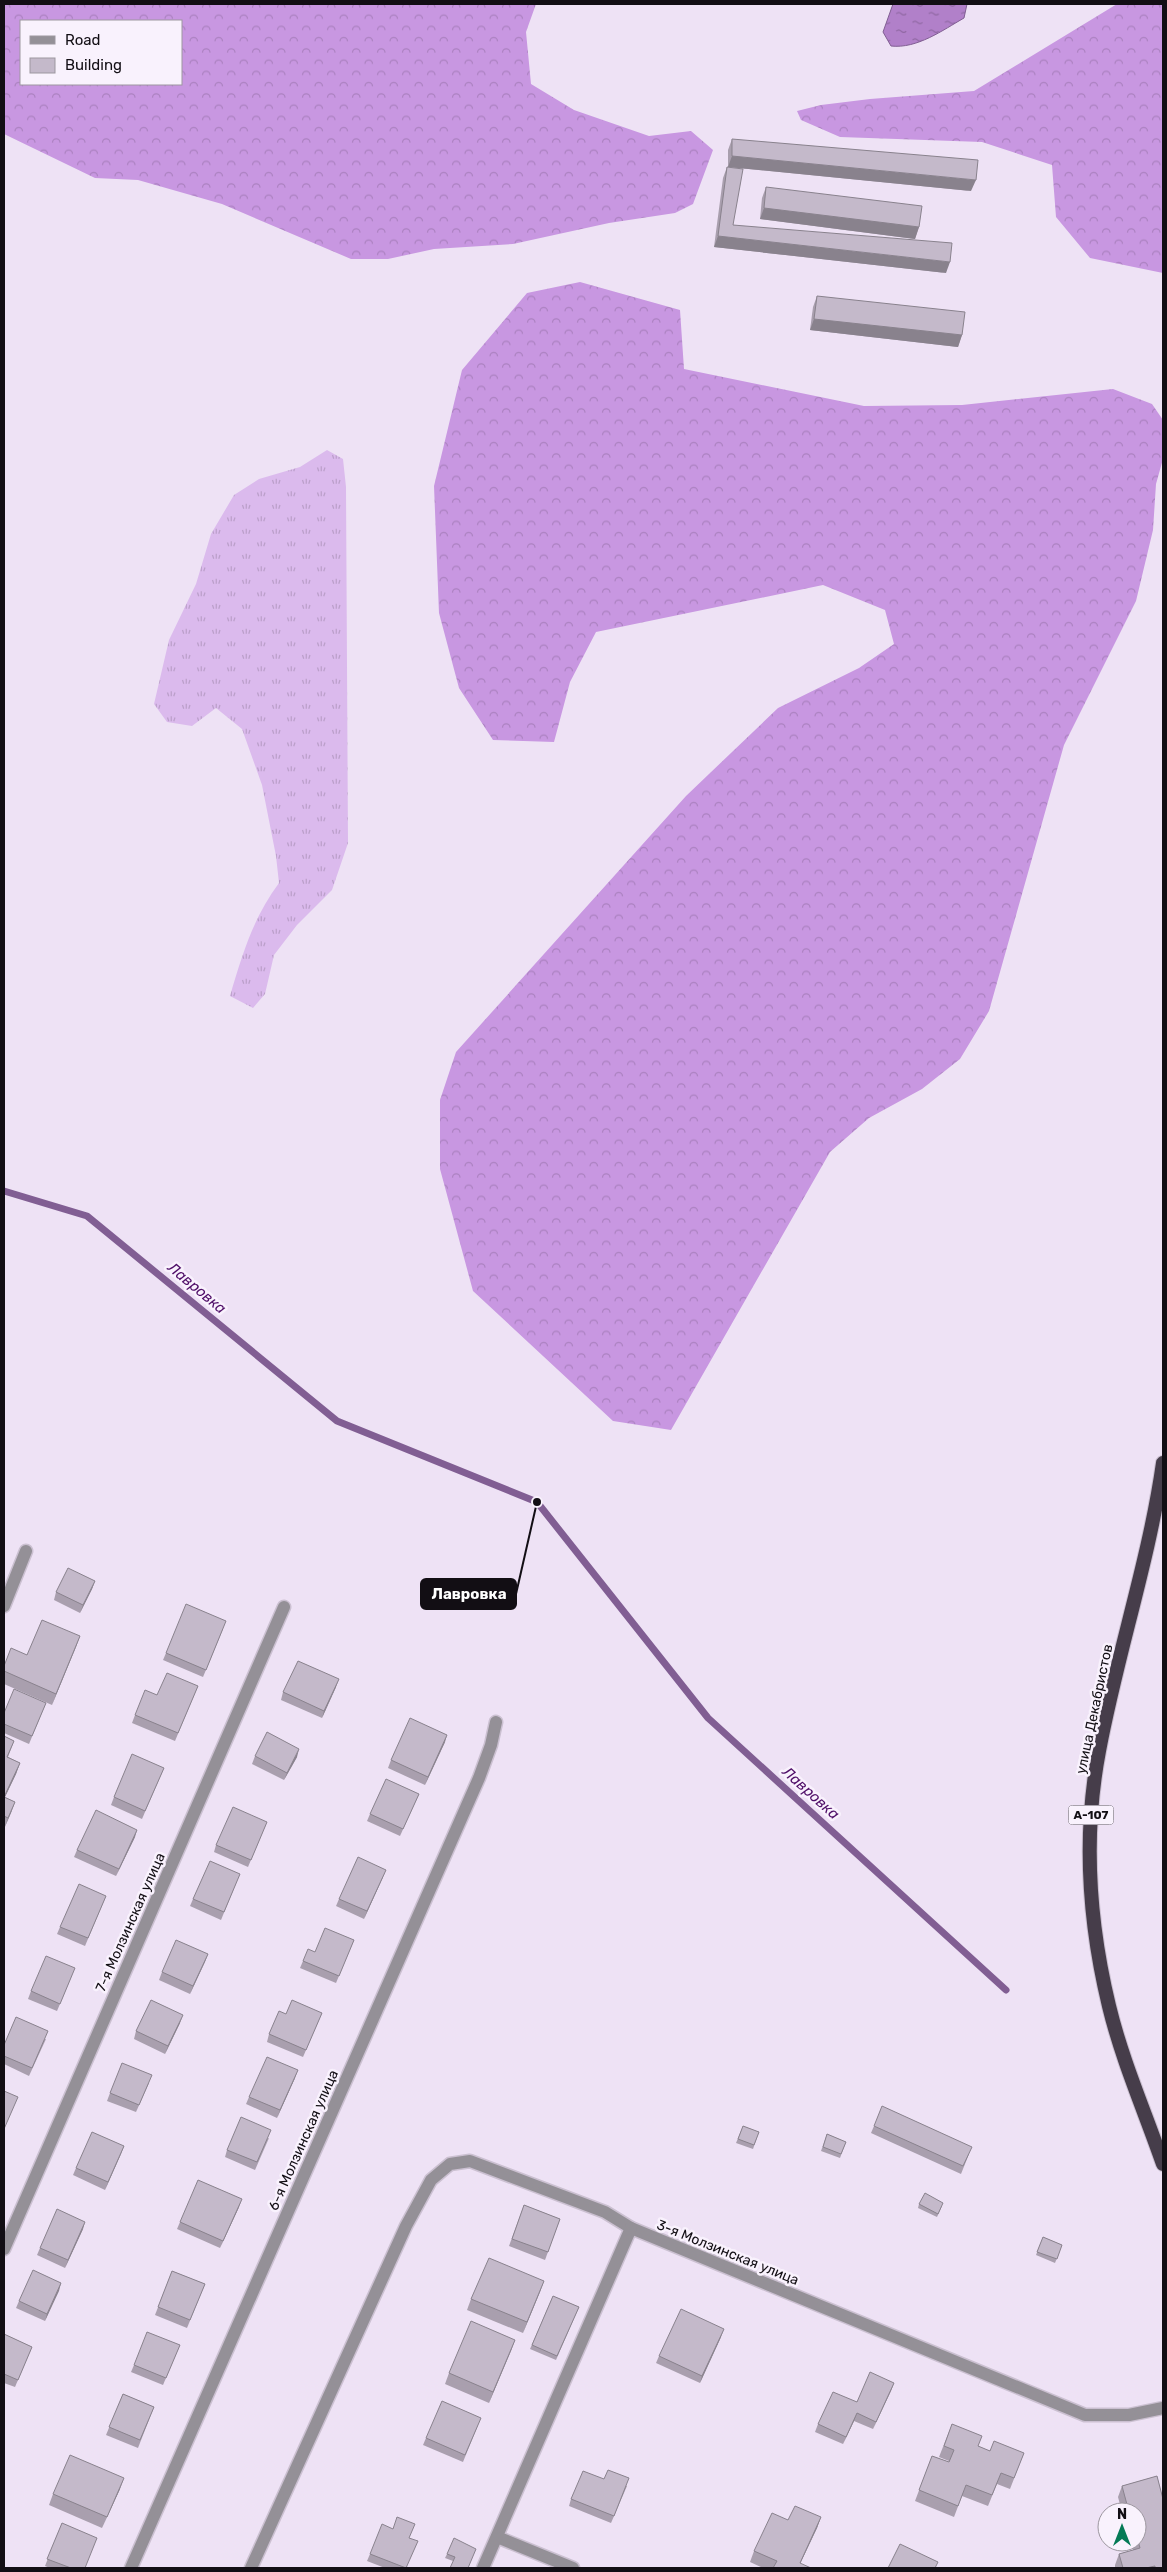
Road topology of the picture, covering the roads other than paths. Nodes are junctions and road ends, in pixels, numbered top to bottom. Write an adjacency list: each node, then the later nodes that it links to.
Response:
1 (1163, 1464): 6 (highway, улица Декабристов / А-107)
2 (26, 1552): 3 (street)
3 (4, 1606)
4 (284, 1607): 8 (street, 7-я Молзинская улица)
5 (496, 1722): 11 (street, 6-я Молзинская улица)
6 (1163, 2164)
7 (631, 2228): 9 (street, 3-я Молзинская улица); 10 (street); 12 (street)
8 (4, 2249)
9 (1163, 2408)
10 (498, 2537): 13 (street); 14 (street)
11 (131, 2568)
12 (251, 2568)
13 (483, 2568)
14 (573, 2568)

